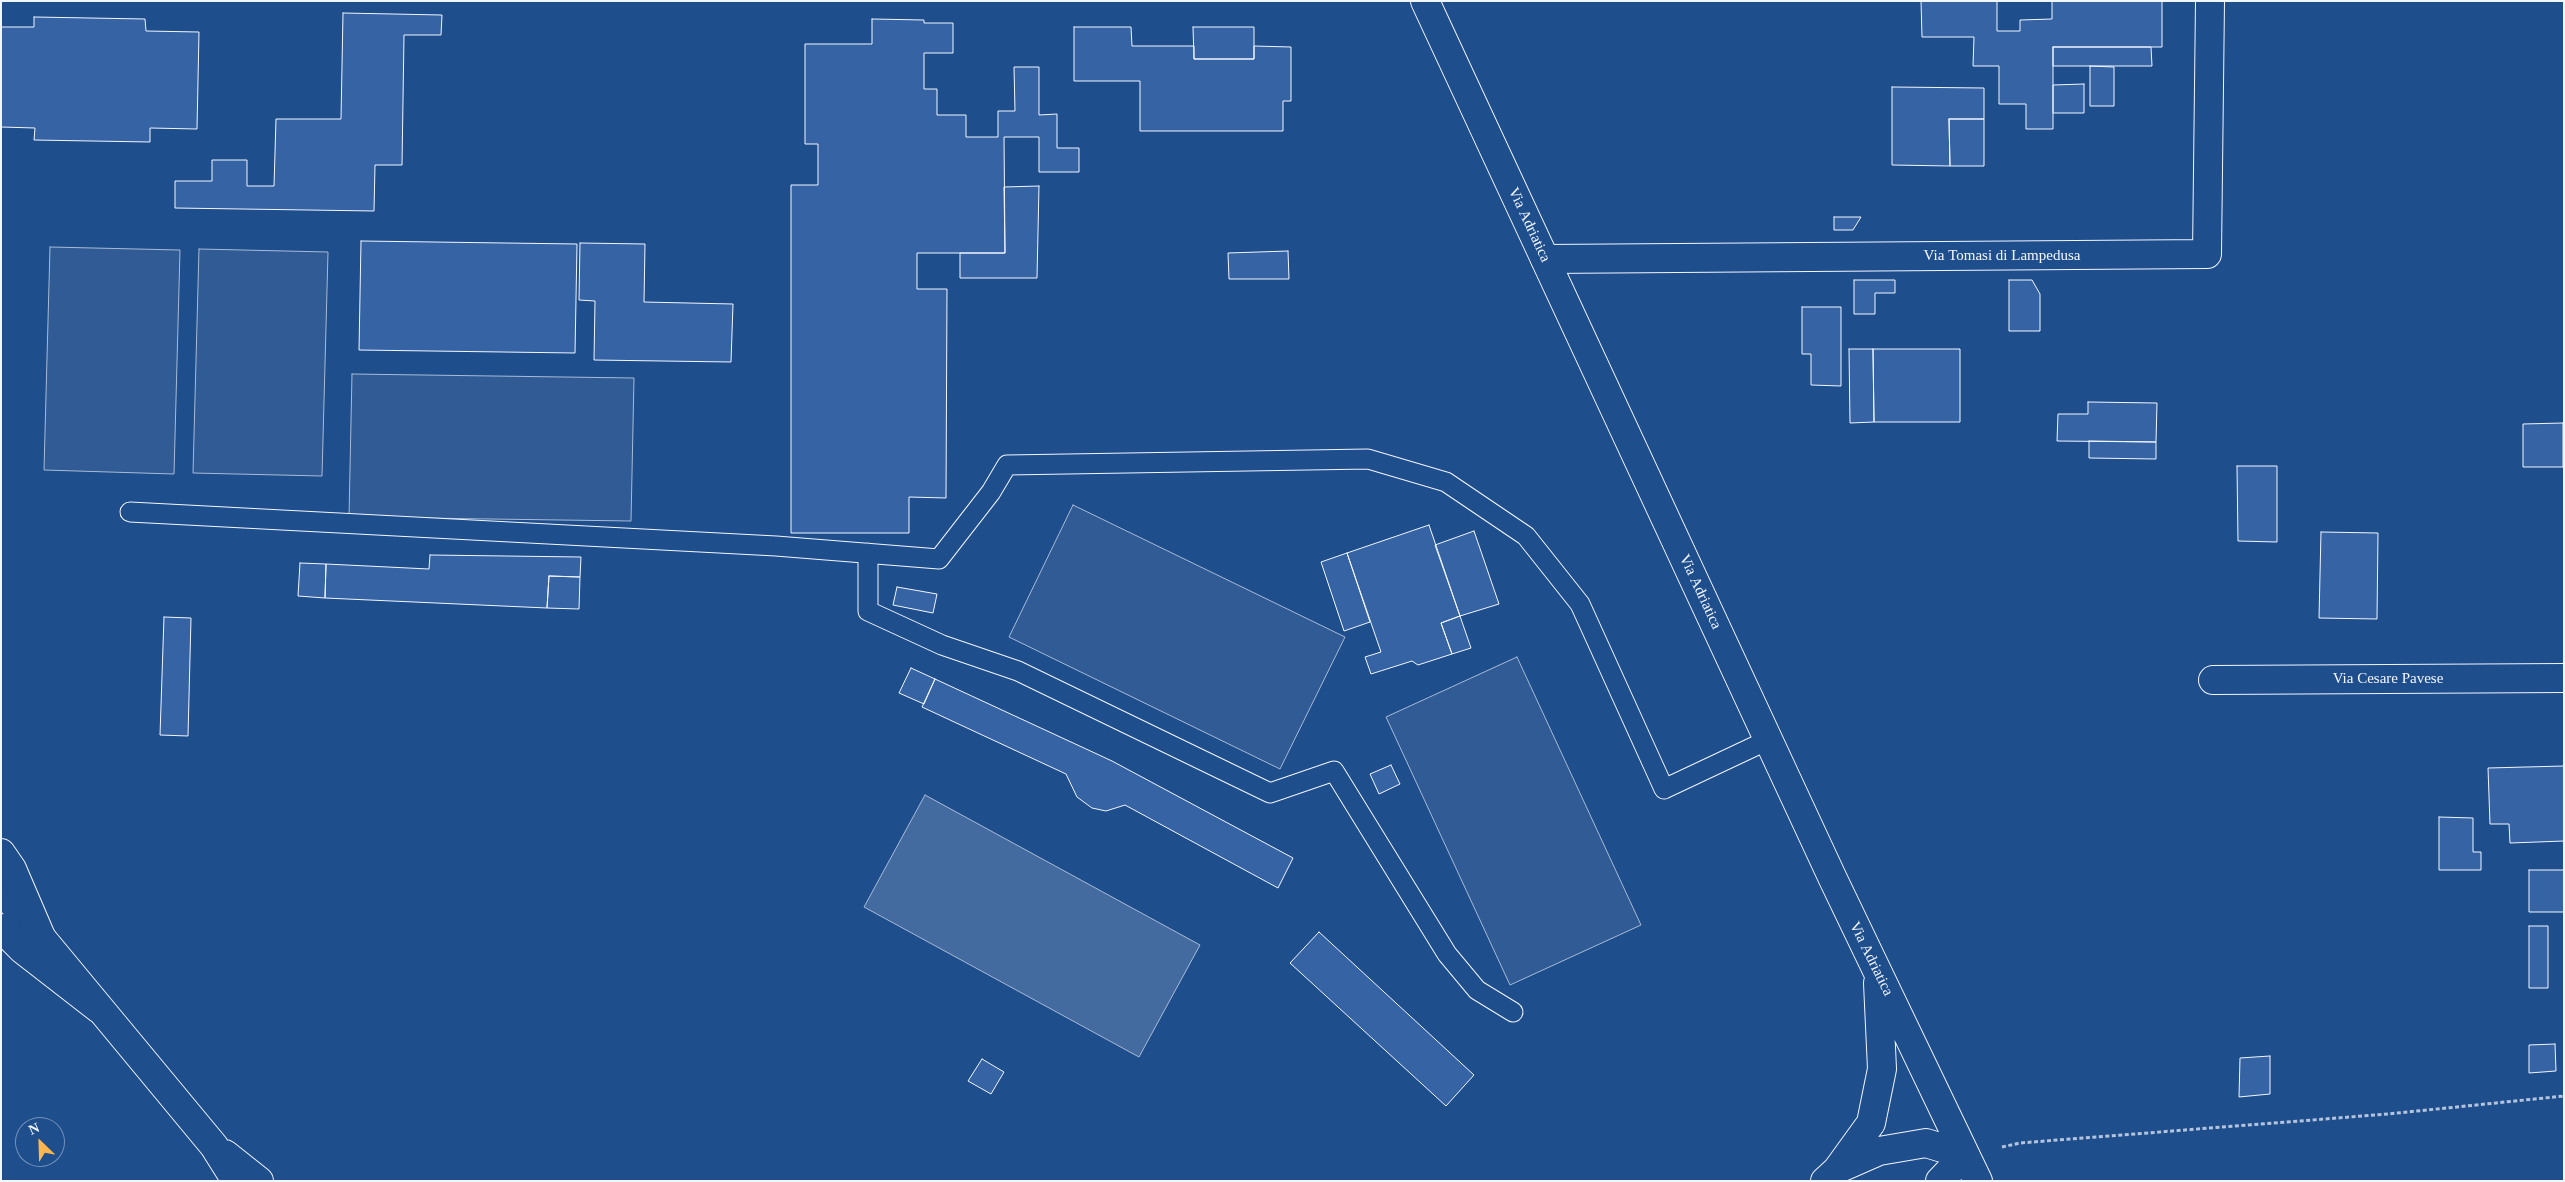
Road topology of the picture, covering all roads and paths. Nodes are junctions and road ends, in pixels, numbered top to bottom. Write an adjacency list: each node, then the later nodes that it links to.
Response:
1 (1425, 1): 3 (main road, Via Adriatica)
2 (2210, 1): 3 (main road, Via Tomasi di Lampedusa)
3 (1545, 259): 8 (main road, Via Adriatica)
4 (130, 512): 5 (lane)
5 (868, 553): 8 (lane); 15 (lane)
6 (2564, 678): 7 (main road, Via Cesare Pavese)
7 (2212, 680)
8 (1768, 740): 13 (main road, Via Adriatica)
9 (1, 853): 12 (main road)
10 (1, 889): 12 (main road)
11 (1, 928): 14 (main road)
12 (42, 939): 14 (main road)
13 (1877, 971): 18 (main road, Via Adriatica); 19 (main road)
14 (99, 1009): 17 (main road)
15 (1513, 1012)
16 (2564, 1096): 18 (path)
17 (214, 1146): 20 (main road); 21 (main road)
18 (1965, 1155): 19 (main road); 22 (main road); 23 (main road, Via Adriatica)
19 (1831, 1175)
20 (236, 1181)
21 (259, 1181)
22 (1940, 1181)
23 (1978, 1181)

